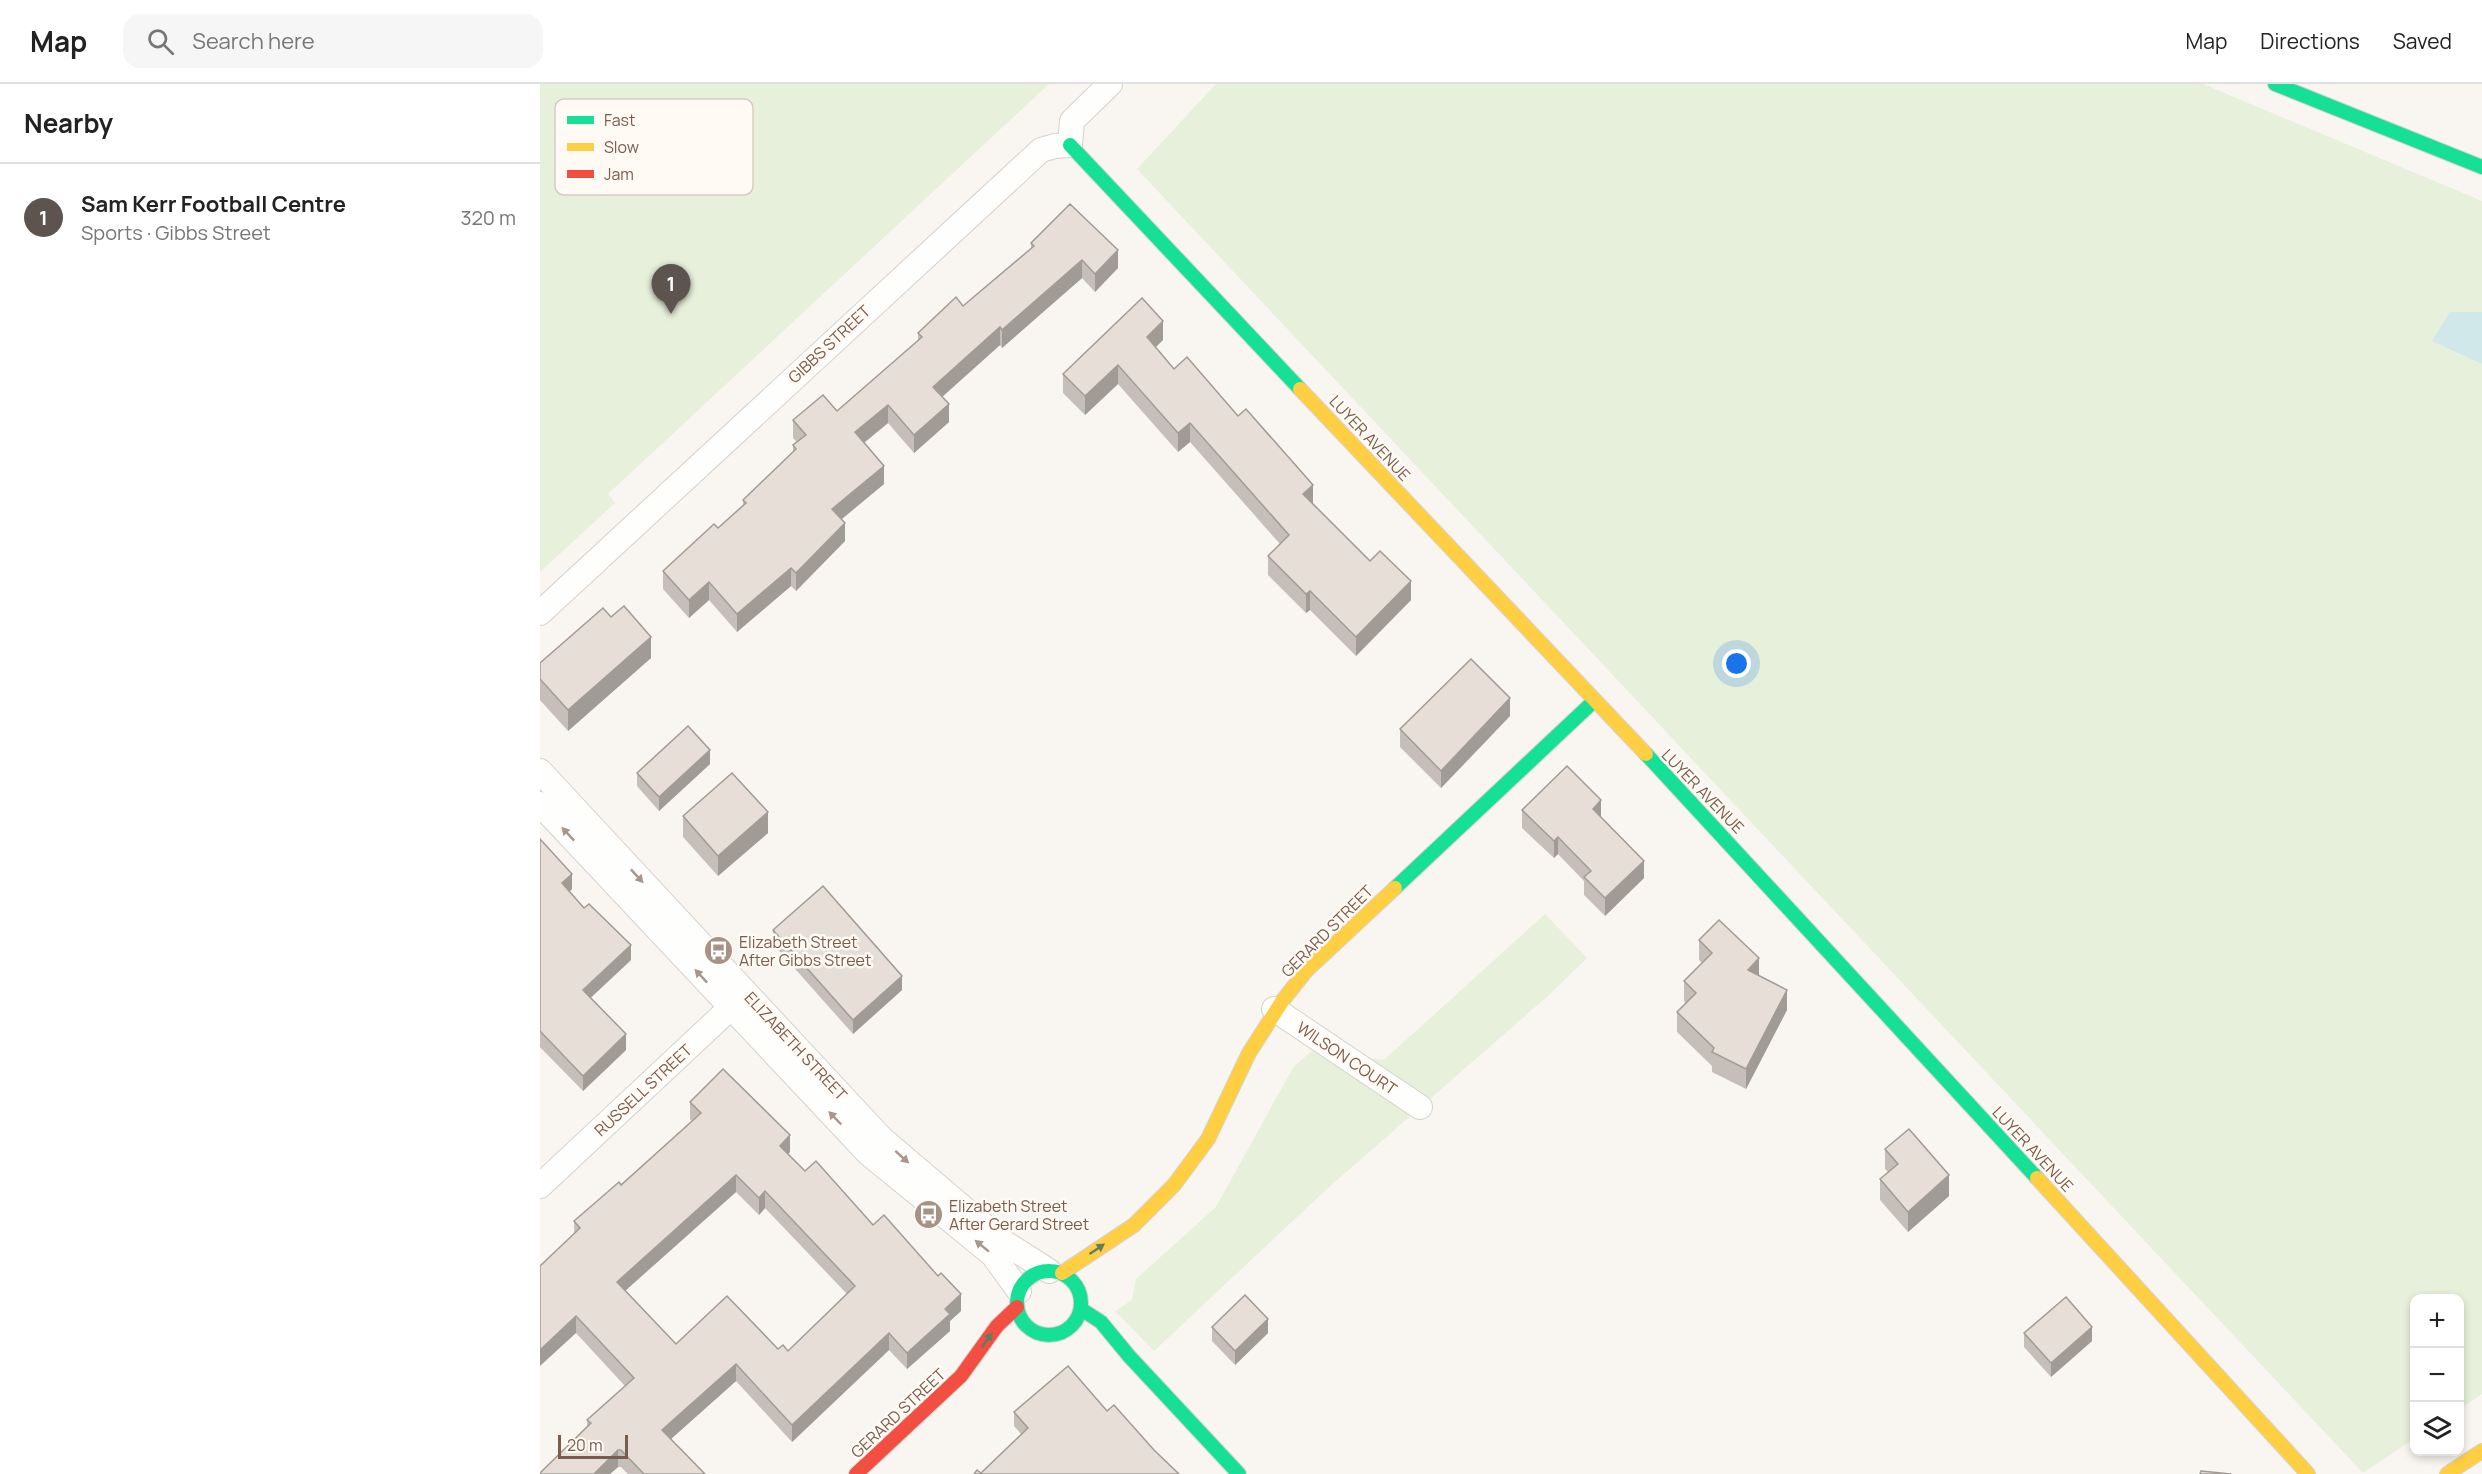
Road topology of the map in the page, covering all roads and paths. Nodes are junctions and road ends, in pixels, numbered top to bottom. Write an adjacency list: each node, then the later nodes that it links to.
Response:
1 (1110, 84): 3 (street)
2 (2275, 84): 4 (street)
3 (1070, 145): 5 (street, GIBBS STREET); 6 (street, LUYER AVENUE)
4 (2482, 168)
5 (540, 613)
6 (1594, 701): 10 (street, GERARD STREET); 26 (street, LUYER AVENUE)
7 (540, 771): 9 (street, ELIZABETH STREET, one-way to 9)
8 (540, 804): 9 (street, ELIZABETH STREET, one-way to 8)
9 (738, 1000): 12 (street, RUSSELL STREET); 15 (street, ELIZABETH STREET, one-way to 15); 17 (street, ELIZABETH STREET, one-way to 9)
10 (1274, 1010): 11 (street, WILSON COURT); 13 (street, GERARD STREET)
11 (1420, 1107)
12 (540, 1186)
13 (1133, 1225): 14 (street, GERARD STREET); 15 (street, GERARD STREET, one-way to 13)
14 (1114, 1254)
15 (1055, 1272): 17 (street); 18 (street)
16 (1095, 1283): 18 (street)
17 (1018, 1299): 19 (street); 24 (street, GERARD STREET, one-way to 17)
18 (1082, 1305): 19 (street); 22 (street)
19 (1038, 1334): 20 (street)
20 (1019, 1340)
21 (1100, 1342): 22 (street)
22 (1129, 1356): 29 (street)
23 (990, 1358): 24 (street, GERARD STREET)
24 (961, 1376): 28 (street, GERARD STREET)
25 (2482, 1451): 27 (street)
26 (2308, 1472)
27 (2449, 1473)
28 (856, 1474)
29 (1239, 1474)

